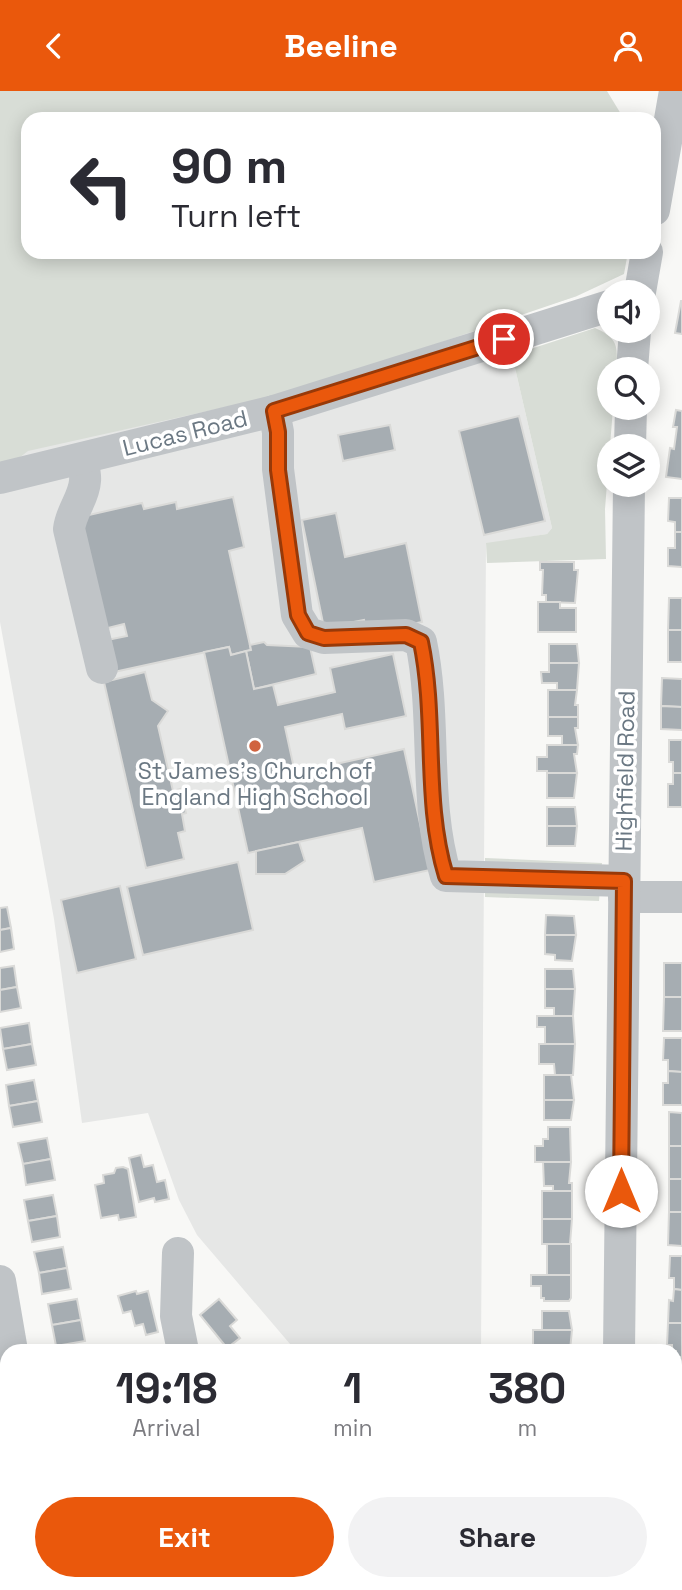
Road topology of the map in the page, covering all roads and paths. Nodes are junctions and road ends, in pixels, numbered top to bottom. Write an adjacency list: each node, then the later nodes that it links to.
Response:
1 (675, 91): 2 (street)
2 (661, 170)
3 (646, 259): 4 (street)
4 (642, 280)
5 (597, 310): 6 (street, Lucas Road)
6 (274, 411): 7 (street, Lucas Road); 11 (street)
7 (82, 459): 8 (street, Lucas Road); 10 (street)
8 (13, 475)
9 (629, 497): 11 (street, Highfield Road)
10 (102, 668)
11 (624, 889): 12 (street); 17 (street, Highfield Road)
12 (682, 897)
13 (178, 1252): 16 (street)
14 (0, 1281): 15 (street)
15 (11, 1344)
16 (182, 1344)
17 (619, 1344)

